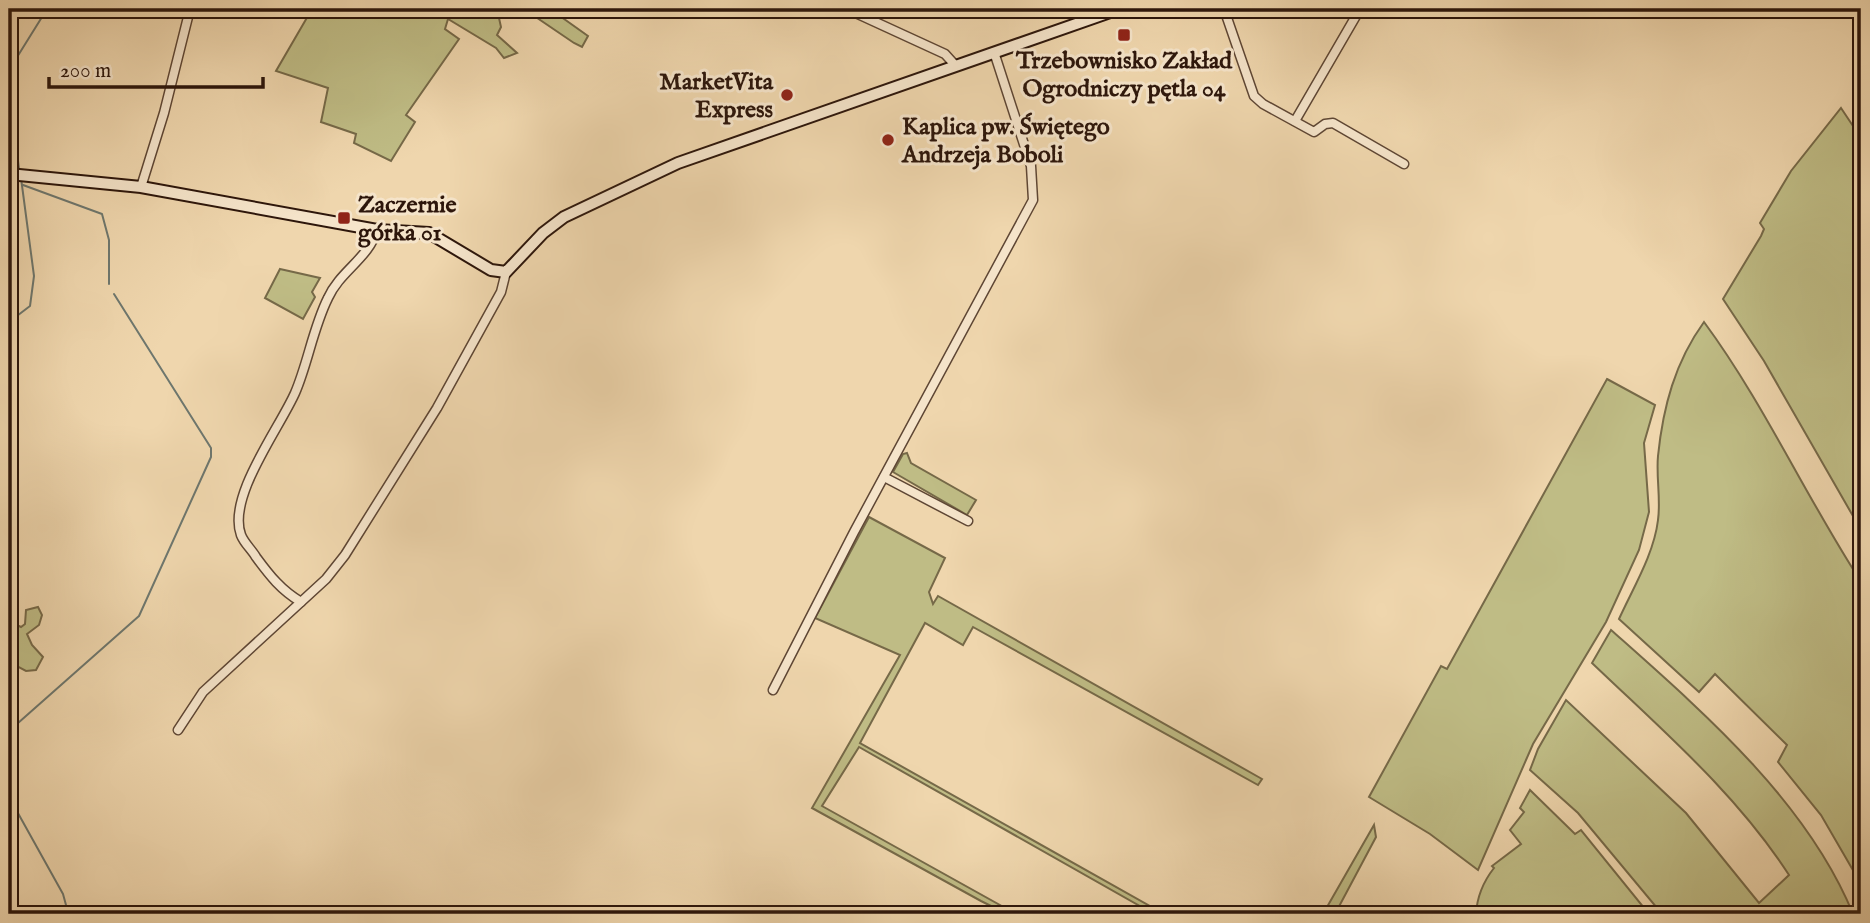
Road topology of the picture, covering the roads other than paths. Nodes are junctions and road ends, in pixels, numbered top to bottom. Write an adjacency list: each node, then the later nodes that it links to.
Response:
1 (190, 9): 11 (street)
2 (847, 9): 7 (street)
3 (1119, 9): 6 (street)
4 (1224, 9): 8 (street)
5 (1360, 9): 8 (street)
6 (994, 52): 7 (street); 14 (street)
7 (955, 65): 13 (street)
8 (1295, 121): 9 (street)
9 (1404, 164)
10 (9, 174): 11 (street)
11 (141, 187): 12 (street)
12 (377, 230): 13 (street); 16 (street)
13 (506, 272): 16 (street)
14 (884, 477): 15 (street); 17 (street)
15 (968, 521)
16 (301, 601): 18 (street)
17 (773, 690)
18 (178, 730)

